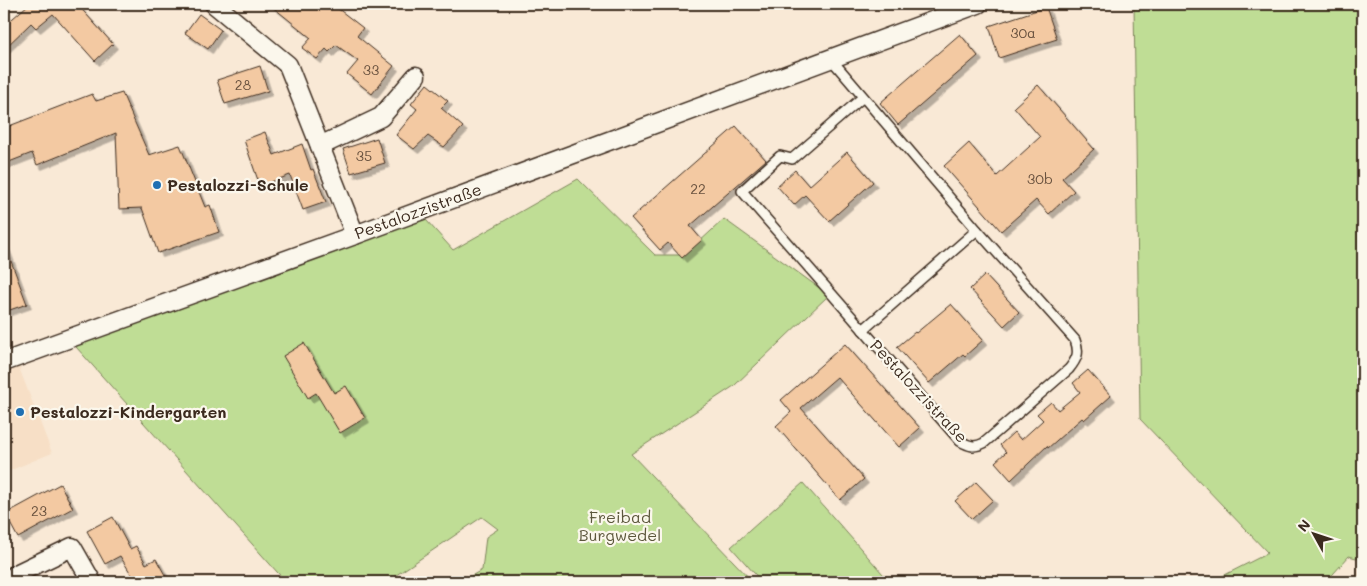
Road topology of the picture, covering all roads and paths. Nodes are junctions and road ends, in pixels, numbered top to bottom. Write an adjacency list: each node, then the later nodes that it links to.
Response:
1 (214, 4): 6 (street)
2 (978, 4): 3 (street, Pestalozzistraße)
3 (831, 59): 5 (lane, Pestalozzistraße); 8 (street, Pestalozzistraße)
4 (416, 76): 6 (street)
5 (863, 97): 7 (lane, Pestalozzistraße); 9 (lane, Pestalozzistraße)
6 (320, 146): 8 (street)
7 (977, 230): 9 (lane, Pestalozzistraße); 9 (lane, Pestalozzistraße)
8 (355, 235): 10 (street, Pestalozzistraße)
9 (863, 330)
10 (4, 362)
11 (9, 582): 12 (street)
12 (92, 582)

